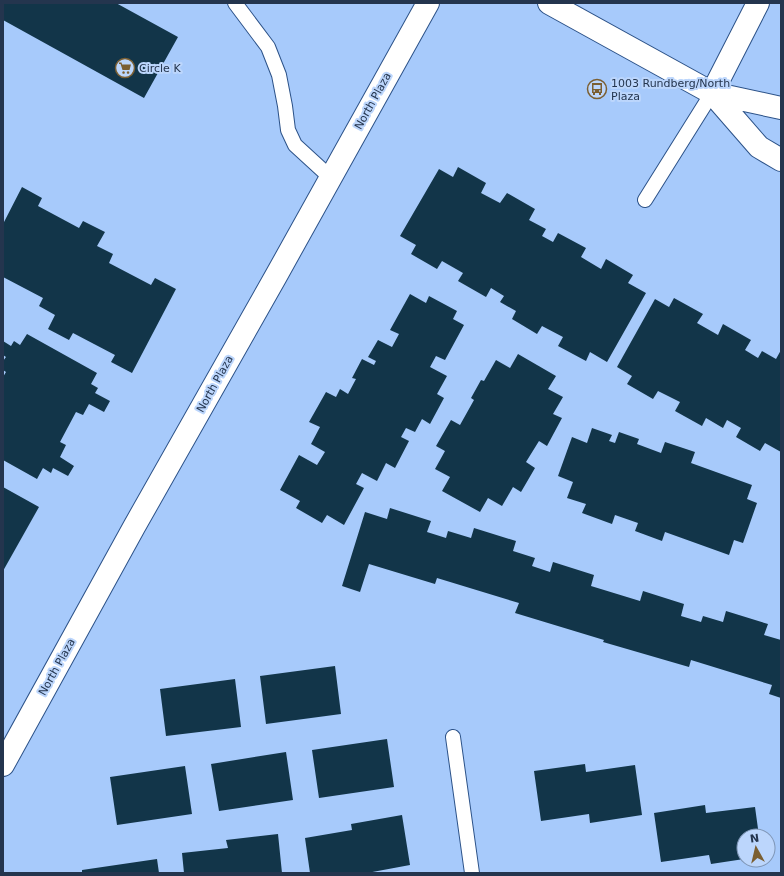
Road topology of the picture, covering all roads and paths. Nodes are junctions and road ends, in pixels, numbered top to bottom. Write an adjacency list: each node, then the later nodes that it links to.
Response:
1 (235, 3): 8 (lane)
2 (428, 3): 8 (street, North Plaza)
3 (549, 3): 5 (street)
4 (758, 3): 5 (street)
5 (712, 93): 6 (street); 7 (street); 9 (lane)
6 (781, 108)
7 (781, 160)
8 (331, 178): 11 (street, North Plaza)
9 (645, 200)
10 (453, 737): 12 (lane)
11 (3, 765)
12 (472, 873)

